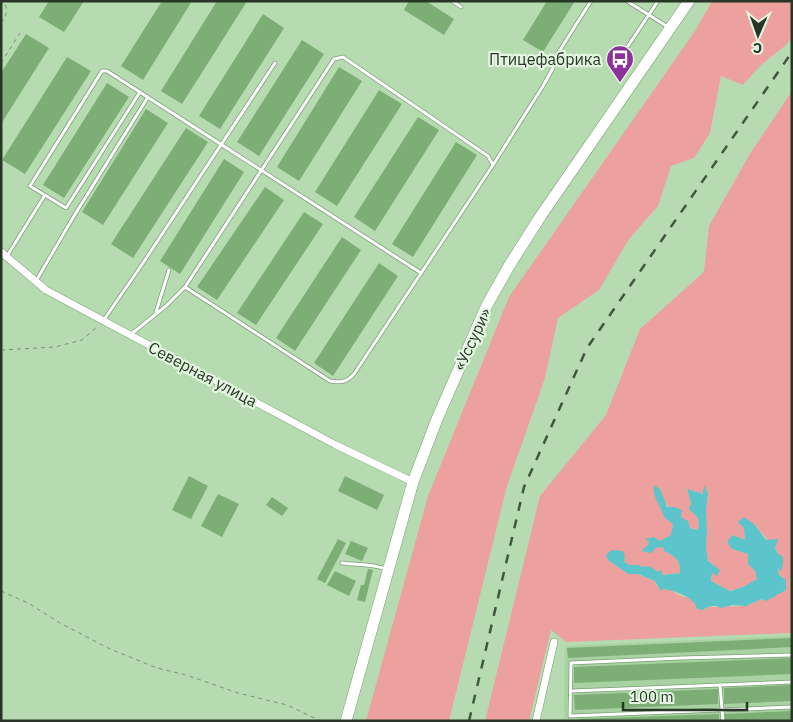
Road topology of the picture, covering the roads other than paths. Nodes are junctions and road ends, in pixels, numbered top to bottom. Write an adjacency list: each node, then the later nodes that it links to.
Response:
1 (452, 1): 6 (lane)
2 (591, 1): 14 (lane)
3 (627, 1): 7 (lane)
4 (658, 1): 7 (lane)
5 (689, 1): 8 (highway, «Уссури»)
6 (460, 7)
7 (649, 16): 8 (lane); 9 (lane)
8 (670, 29): 25 (highway, «Уссури»)
9 (628, 46)
10 (275, 63): 13 (lane)
11 (140, 92): 12 (lane); 16 (lane); 16 (lane)
12 (148, 97): 13 (lane); 20 (lane)
13 (220, 145): 15 (lane); 23 (lane)
14 (493, 165): 15 (lane); 19 (lane)
15 (262, 171): 19 (lane); 21 (lane)
16 (45, 195): 17 (lane)
17 (4, 254): 20 (street, Северная улица)
18 (169, 270): 22 (lane)
19 (421, 273): 21 (lane)
20 (36, 282): 23 (street, Северная улица)
21 (185, 287): 22 (lane)
22 (155, 314): 24 (lane)
23 (103, 321): 24 (street, Северная улица)
24 (130, 336): 25 (street, Северная улица)
25 (413, 482): 27 (highway, «Уссури»)
26 (342, 563): 27 (lane)
27 (389, 570): 35 (highway, «Уссури»)
28 (554, 642): 36 (street)
29 (792, 655): 32 (lane)
30 (792, 682): 31 (lane)
31 (720, 685): 32 (lane); 34 (lane)
32 (572, 691): 34 (lane)
33 (792, 707): 34 (lane)
34 (722, 710): 37 (lane)
35 (346, 721)
36 (536, 721)
37 (723, 721)

